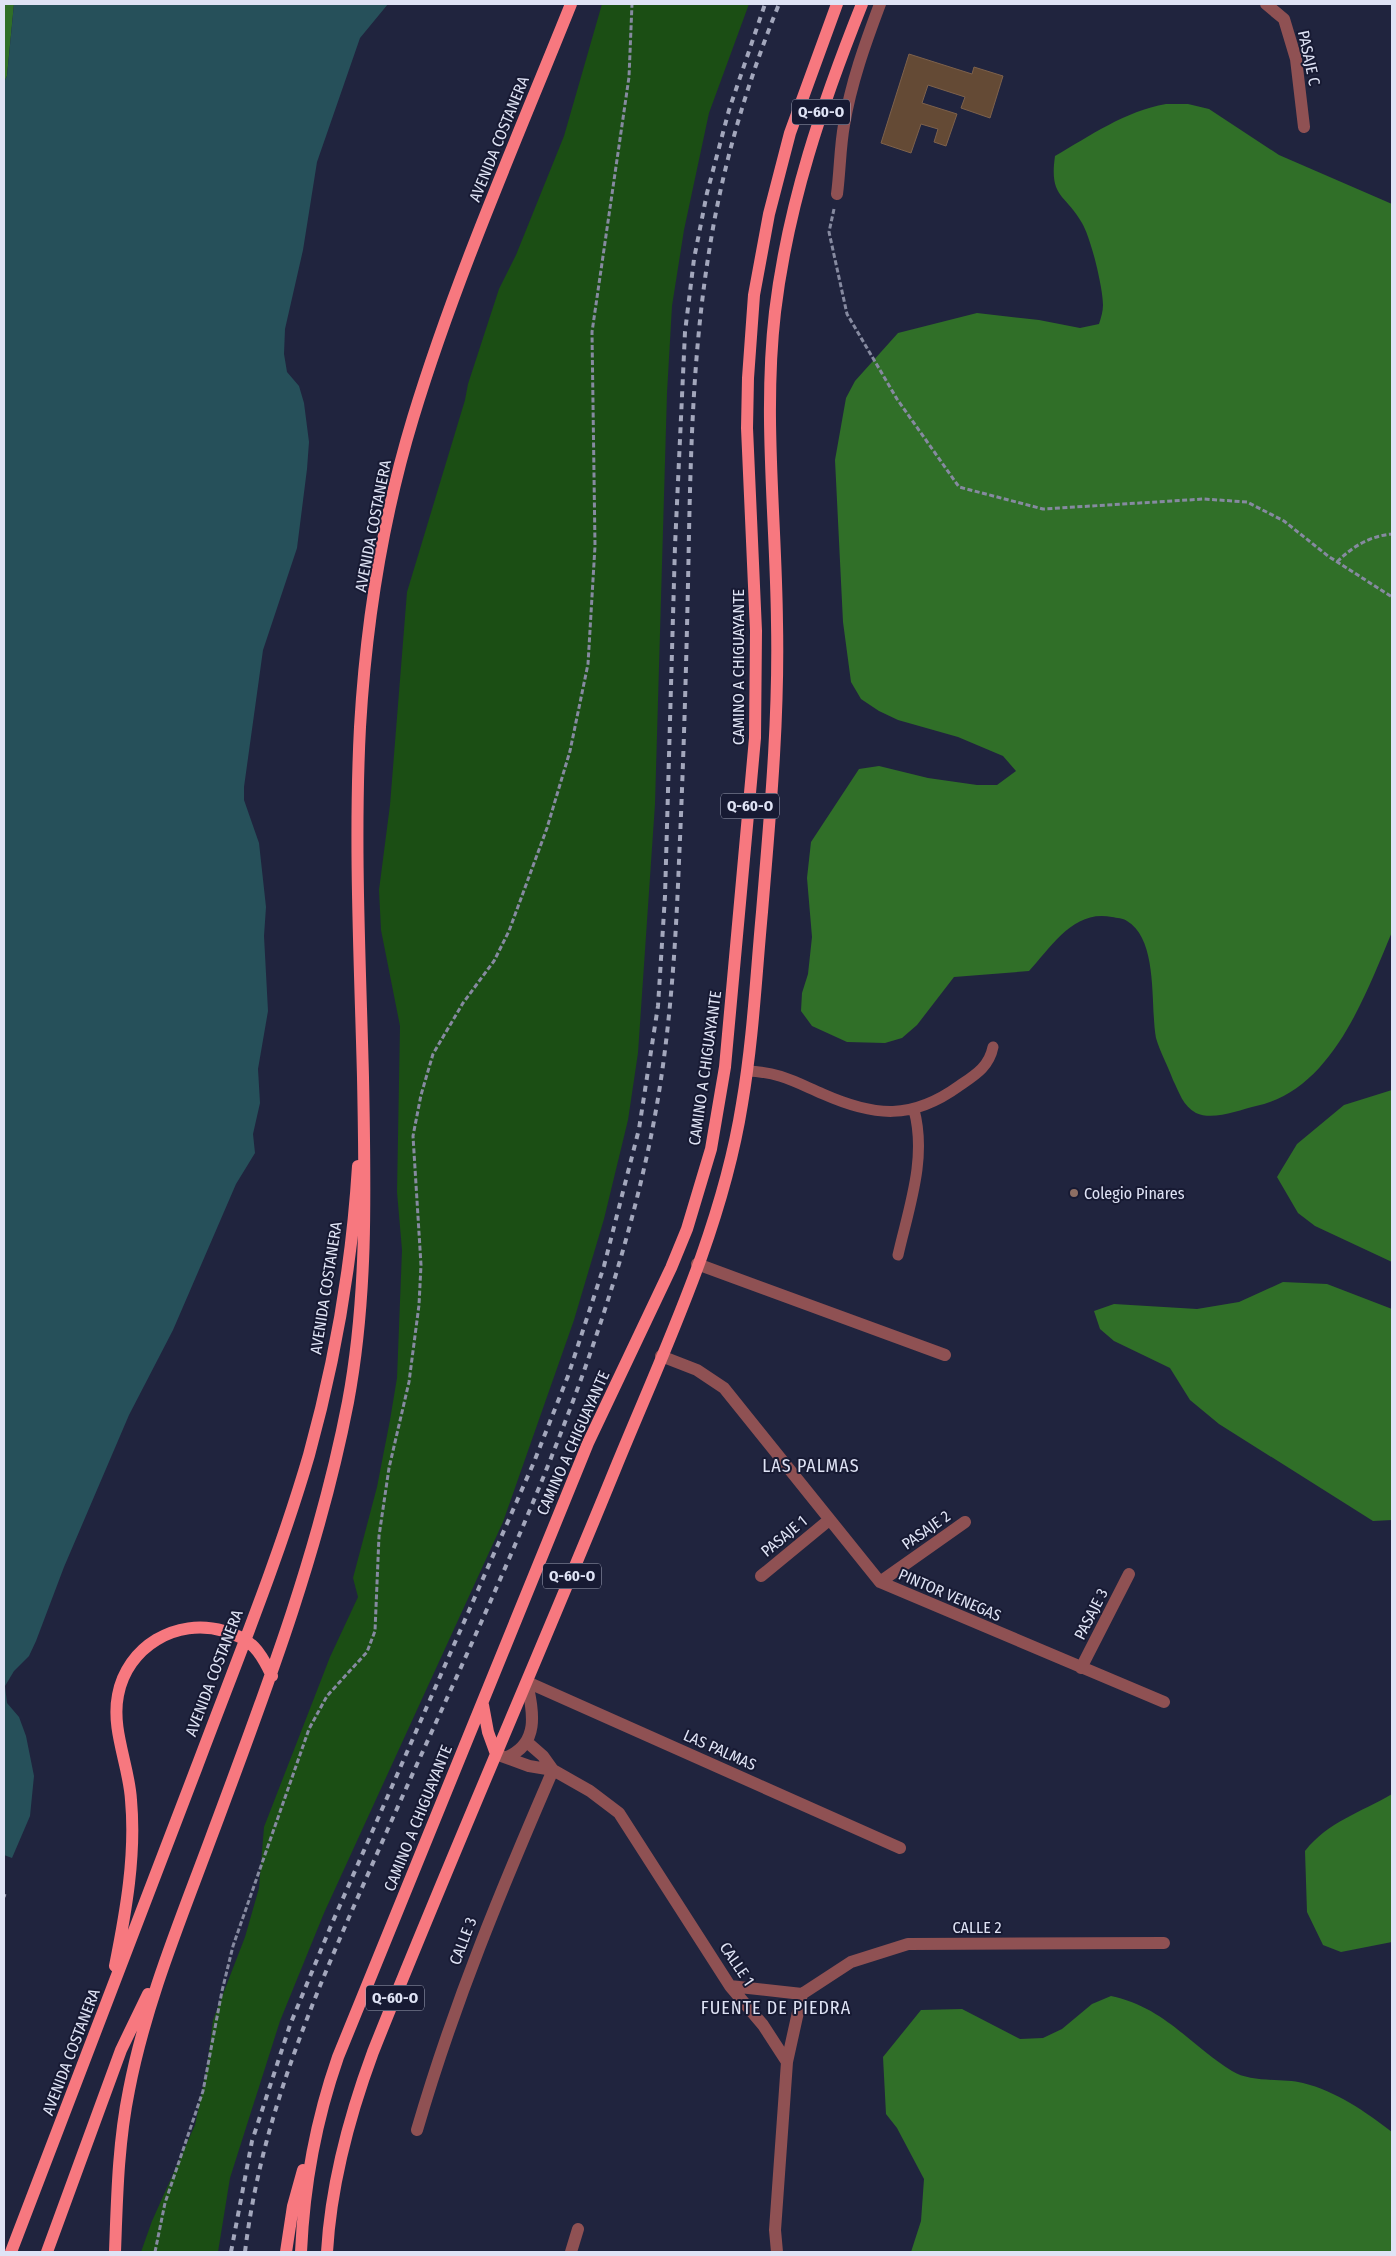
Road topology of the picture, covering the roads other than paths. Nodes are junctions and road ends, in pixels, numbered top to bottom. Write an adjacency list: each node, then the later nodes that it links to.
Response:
1 (571, 4): 10 (main road, AVENIDA COSTANERA)
2 (837, 4): 26 (main road, CAMINO A CHIGUAYANTE / Q-60-O)
3 (862, 4): 9 (main road, Q-60-O)
4 (880, 4): 7 (street)
5 (1266, 4): 6 (street, PASAJE C)
6 (1304, 127)
7 (837, 194)
8 (993, 1047): 11 (lane)
9 (747, 1071): 11 (lane); 13 (main road, Q-60-O)
10 (363, 1084): 21 (main road, AVENIDA COSTANERA); 23 (main road, AVENIDA COSTANERA)
11 (914, 1110): 12 (lane)
12 (898, 1255)
13 (697, 1264): 14 (street); 15 (main road, Q-60-O)
14 (945, 1355)
15 (661, 1356): 16 (street, PINTOR VENEGAS); 24 (main road, Q-60-O)
16 (829, 1520): 19 (street, PASAJE 1); 20 (street, PINTOR VENEGAS)
17 (965, 1522): 20 (street, PASAJE 2)
18 (1129, 1574): 22 (street, PASAJE 3)
19 (761, 1576)
20 (880, 1582): 22 (street, PINTOR VENEGAS)
21 (245, 1640): 23 (main road); 35 (main road, AVENIDA COSTANERA); 35 (main road)
22 (1081, 1668): 25 (street, PINTOR VENEGAS)
23 (272, 1676): 32 (main road, AVENIDA COSTANERA)
24 (527, 1682): 27 (street); 28 (main road, Q-60-O); 30 (street, LAS PALMAS)
25 (1164, 1702)
26 (483, 1703): 28 (main road); 37 (main road, CAMINO A CHIGUAYANTE / Q-60-O)
27 (527, 1742): 28 (street); 29 (street, CALLE 1)
28 (502, 1756): 29 (street, CALLE 1); 45 (main road, Q-60-O)
29 (553, 1770): 33 (street, CALLE 1); 38 (street, CALLE 3)
30 (900, 1848)
31 (1164, 1943): 34 (street, CALLE 2)
32 (158, 1980): 41 (main road); 42 (main road, AVENIDA COSTANERA)
33 (730, 1986): 34 (street); 36 (street, CALLE 1)
34 (802, 1994): 36 (street)
35 (107, 2004): 40 (main road, AVENIDA COSTANERA)
36 (787, 2062): 47 (street)
37 (321, 2110): 43 (main road); 44 (main road, CAMINO A CHIGUAYANTE / Q-60-O)
38 (417, 2130)
39 (578, 2229): 46 (street)
40 (11, 2252)
41 (48, 2252)
42 (115, 2252)
43 (286, 2252)
44 (301, 2252)
45 (327, 2252)
46 (571, 2252)
47 (777, 2252)

